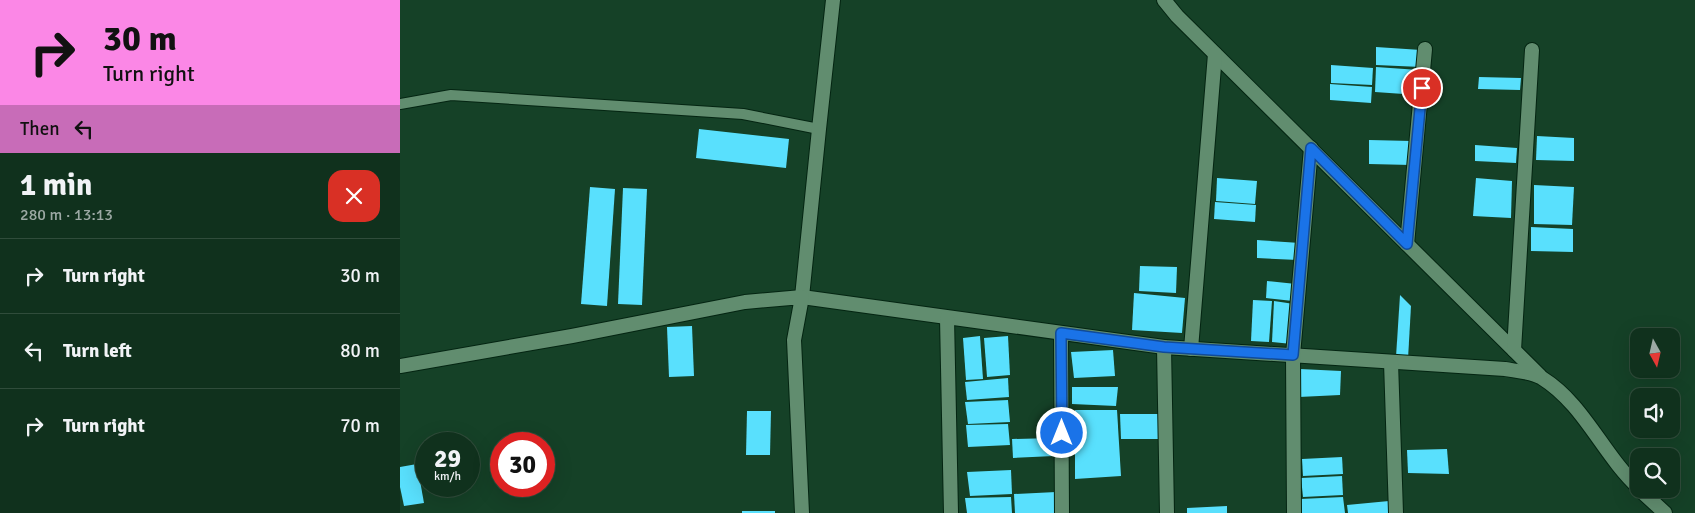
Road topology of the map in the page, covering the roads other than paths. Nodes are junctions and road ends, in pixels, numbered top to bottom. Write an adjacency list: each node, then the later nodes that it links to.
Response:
1 (834, 0): 7 (street)
2 (1164, 0): 5 (street)
3 (1425, 49): 9 (street)
4 (1532, 50): 15 (street)
5 (1215, 54): 8 (street); 14 (street)
6 (400, 104): 7 (lane)
7 (819, 129): 10 (street)
8 (1311, 148): 9 (street); 16 (street)
9 (1407, 244): 15 (street)
10 (802, 298): 11 (street); 18 (street); 22 (street)
11 (947, 318): 12 (street); 23 (street)
12 (1061, 333): 13 (street); 24 (street)
13 (1164, 347): 14 (street); 25 (street)
14 (1190, 349): 16 (street)
15 (1514, 350): 19 (street)
16 (1293, 355): 17 (street); 26 (street)
17 (1392, 362): 19 (street); 27 (street)
18 (400, 366)
19 (1541, 376): 20 (street)
20 (1630, 480)
21 (1649, 498): 28 (street)
22 (802, 513)
23 (951, 513)
24 (1062, 513)
25 (1167, 513)
26 (1294, 513)
27 (1396, 513)
28 (1665, 513)

